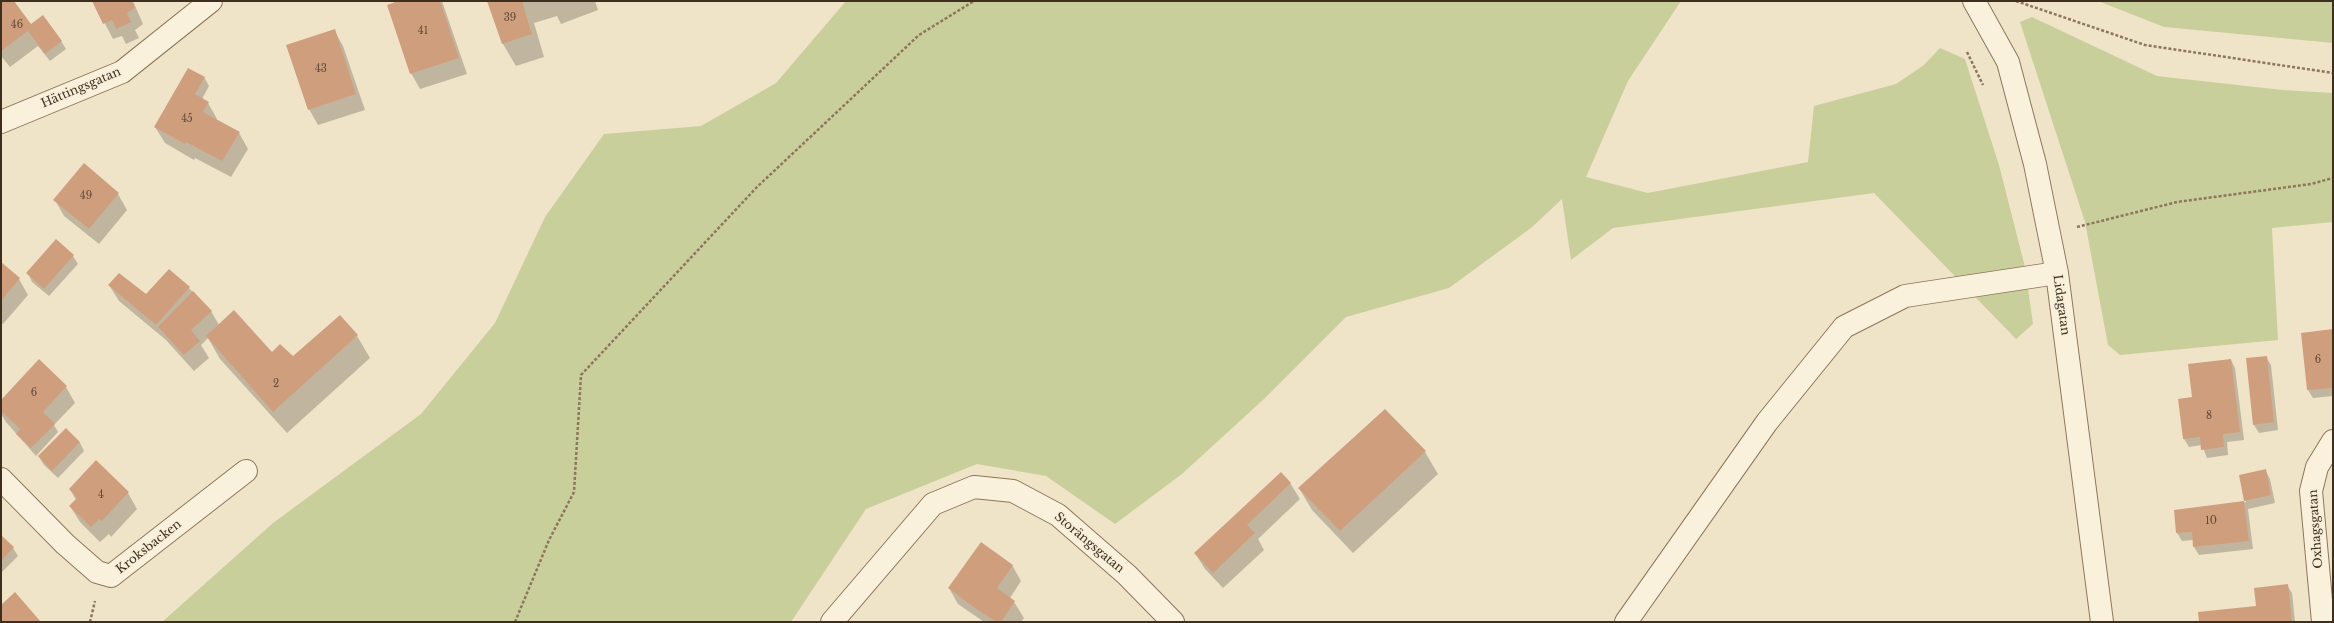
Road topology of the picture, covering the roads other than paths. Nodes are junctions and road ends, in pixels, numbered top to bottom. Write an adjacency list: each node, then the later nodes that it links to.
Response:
1 (211, 1): 3 (street, Hättingsgatan)
2 (1974, 1): 4 (street, Lidagatan)
3 (1, 122)
4 (2057, 273): 10 (street); 11 (street, Lidagatan)
5 (2333, 442): 12 (street, Oxhagsgatan)
6 (246, 470): 7 (street, Kroksbacken)
7 (1, 479)
8 (832, 622): 9 (street, Storängsgatan)
9 (1173, 622)
10 (1626, 622)
11 (2102, 622)
12 (2323, 622)

